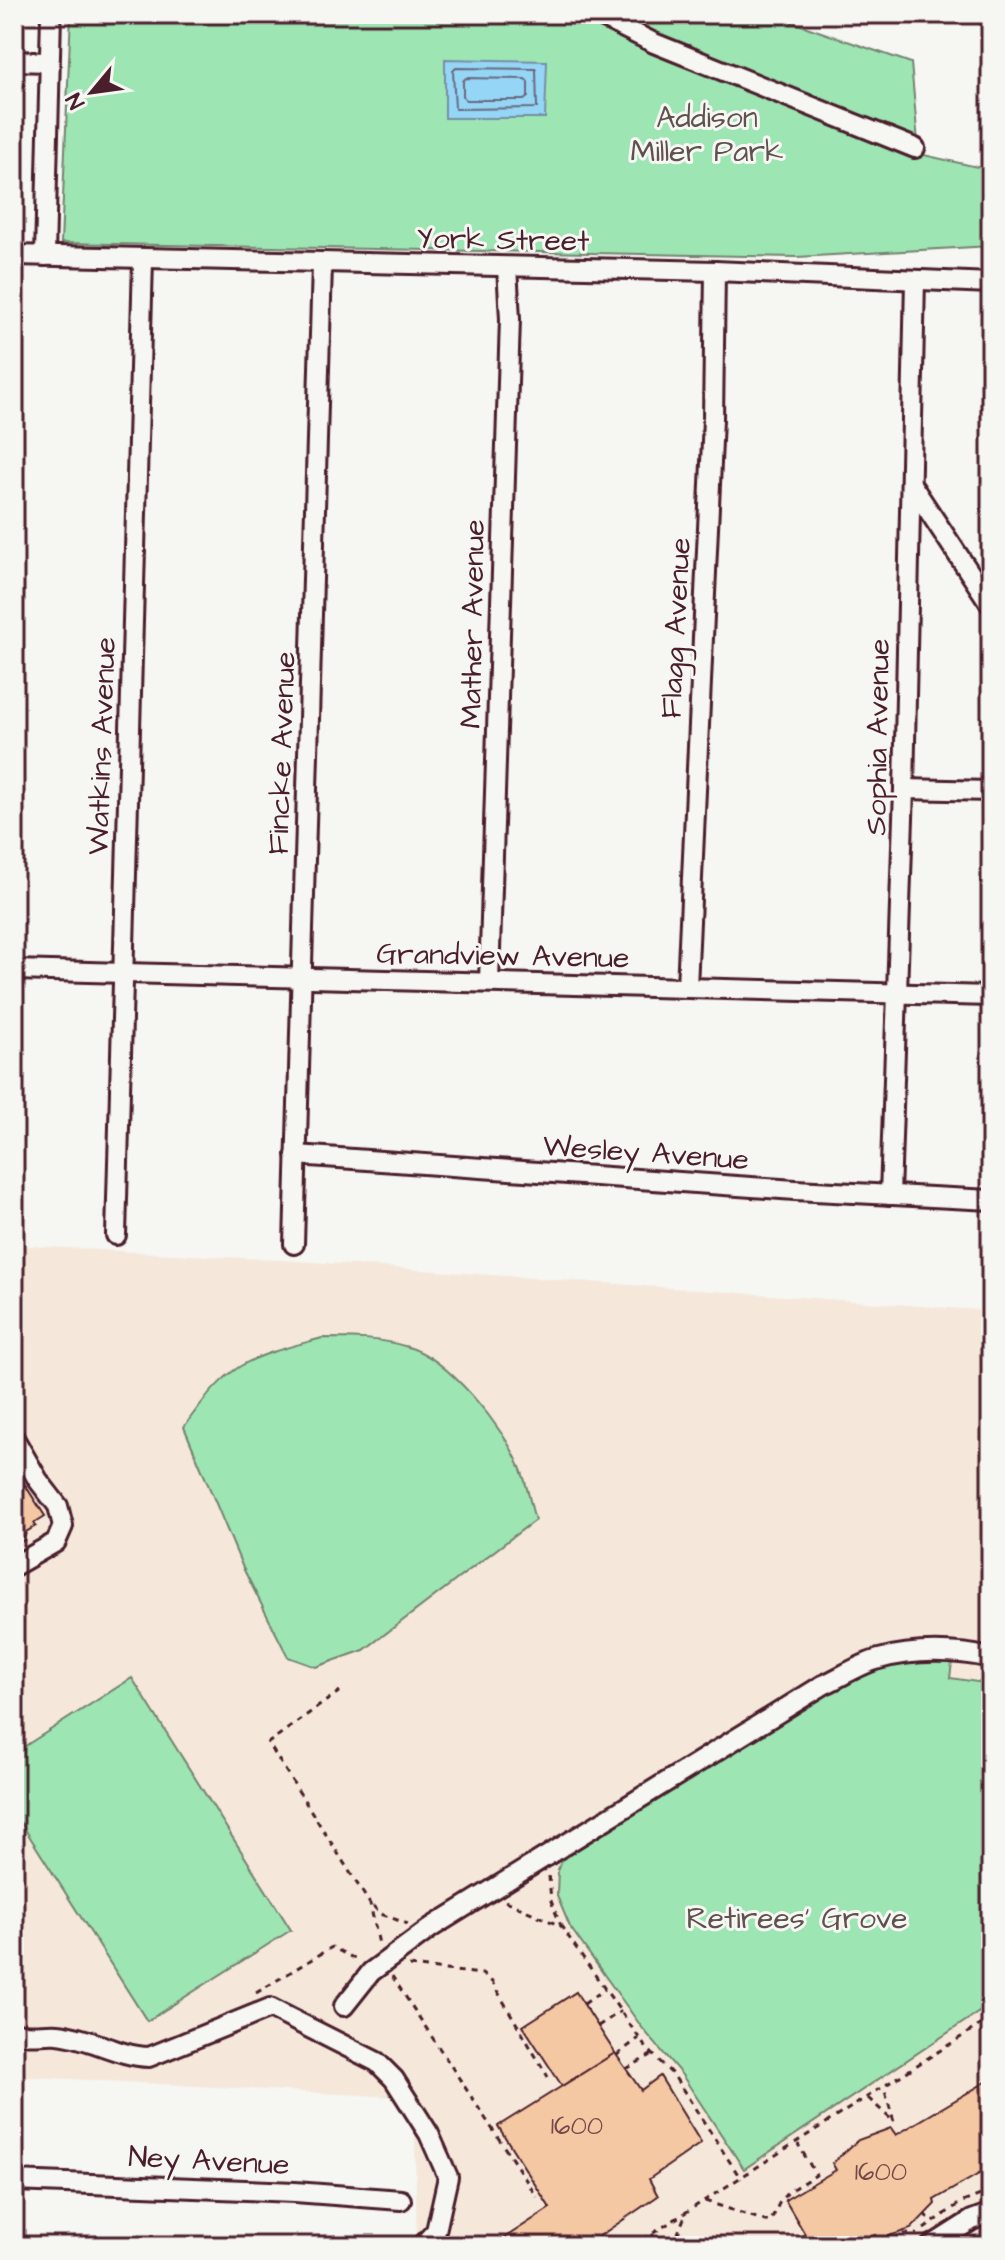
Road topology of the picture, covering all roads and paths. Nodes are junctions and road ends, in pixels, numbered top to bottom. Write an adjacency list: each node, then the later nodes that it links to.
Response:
1 (51, 14): 4 (street)
2 (596, 14): 5 (street)
3 (14, 61): 4 (street)
4 (48, 62): 7 (street)
5 (915, 148)
6 (14, 255): 7 (street, York Street)
7 (45, 256): 8 (street, York Street)
8 (143, 260): 9 (street, York Street); 21 (street, Watkins Avenue)
9 (322, 264): 10 (street, York Street); 22 (street, Fincke Avenue)
10 (507, 267): 11 (street, York Street); 23 (street, Mather Avenue)
11 (715, 271): 13 (street, York Street); 24 (street, Flagg Avenue)
12 (991, 274): 14 (street)
13 (915, 280): 14 (street, York Street); 16 (street, Sophia Avenue)
14 (964, 280): 15 (street, York Street)
15 (991, 283)
16 (911, 484): 17 (street); 18 (street, Sophia Avenue)
17 (991, 605)
18 (904, 789): 19 (street); 25 (street, Sophia Avenue)
19 (991, 791)
20 (14, 970): 21 (street, Grandview Avenue)
21 (123, 974): 22 (street, Grandview Avenue); 30 (street, Watkins Avenue)
22 (301, 979): 23 (street, Grandview Avenue); 27 (street, Fincke Avenue)
23 (489, 982): 24 (street, Grandview Avenue)
24 (687, 987): 25 (street, Grandview Avenue)
25 (897, 993): 26 (street, Grandview Avenue); 28 (street, Sophia Avenue)
26 (991, 996)
27 (296, 1155): 28 (street, Wesley Avenue); 31 (street, Fincke Avenue)
28 (890, 1195): 29 (street, Wesley Avenue)
29 (991, 1200)
30 (116, 1235)
31 (294, 1244)
32 (14, 1438): 33 (street)
33 (14, 1566)
34 (991, 1658): 36 (street)
35 (340, 1691): 38 (path)
36 (557, 1850): 37 (street); 39 (path)
37 (480, 1898): 39 (path); 40 (street)
38 (370, 1904): 40 (path); 41 (path)
39 (561, 1926): 42 (path)
40 (432, 1927): 41 (street)
41 (377, 1967): 43 (path); 45 (street); 54 (path); 60 (path)
42 (605, 1989): 44 (path); 46 (path)
43 (255, 1994)
44 (584, 2004)
45 (344, 2006)
46 (621, 2011): 48 (path); 50 (path)
47 (991, 2018): 55 (path)
48 (598, 2026)
49 (14, 2032): 69 (street)
50 (639, 2038): 51 (path); 52 (path)
51 (653, 2054): 53 (path); 58 (path)
52 (617, 2055)
53 (626, 2069)
54 (548, 2077)
55 (884, 2088): 56 (path); 56 (path)
56 (868, 2098): 57 (path)
57 (797, 2143): 58 (path); 62 (path)
58 (741, 2179): 62 (path)
59 (14, 2181): 61 (street, Ney Avenue)
60 (537, 2197)
61 (401, 2200)
62 (705, 2201): 63 (path)
63 (686, 2213): 67 (path); 72 (path)
64 (991, 2213): 68 (street)
65 (925, 2214): 66 (path)
66 (931, 2223)
67 (652, 2234): 70 (path); 71 (path)
68 (926, 2240): 73 (path)
69 (422, 2246)
70 (633, 2246)
71 (659, 2246)
72 (673, 2246)
73 (882, 2246)

